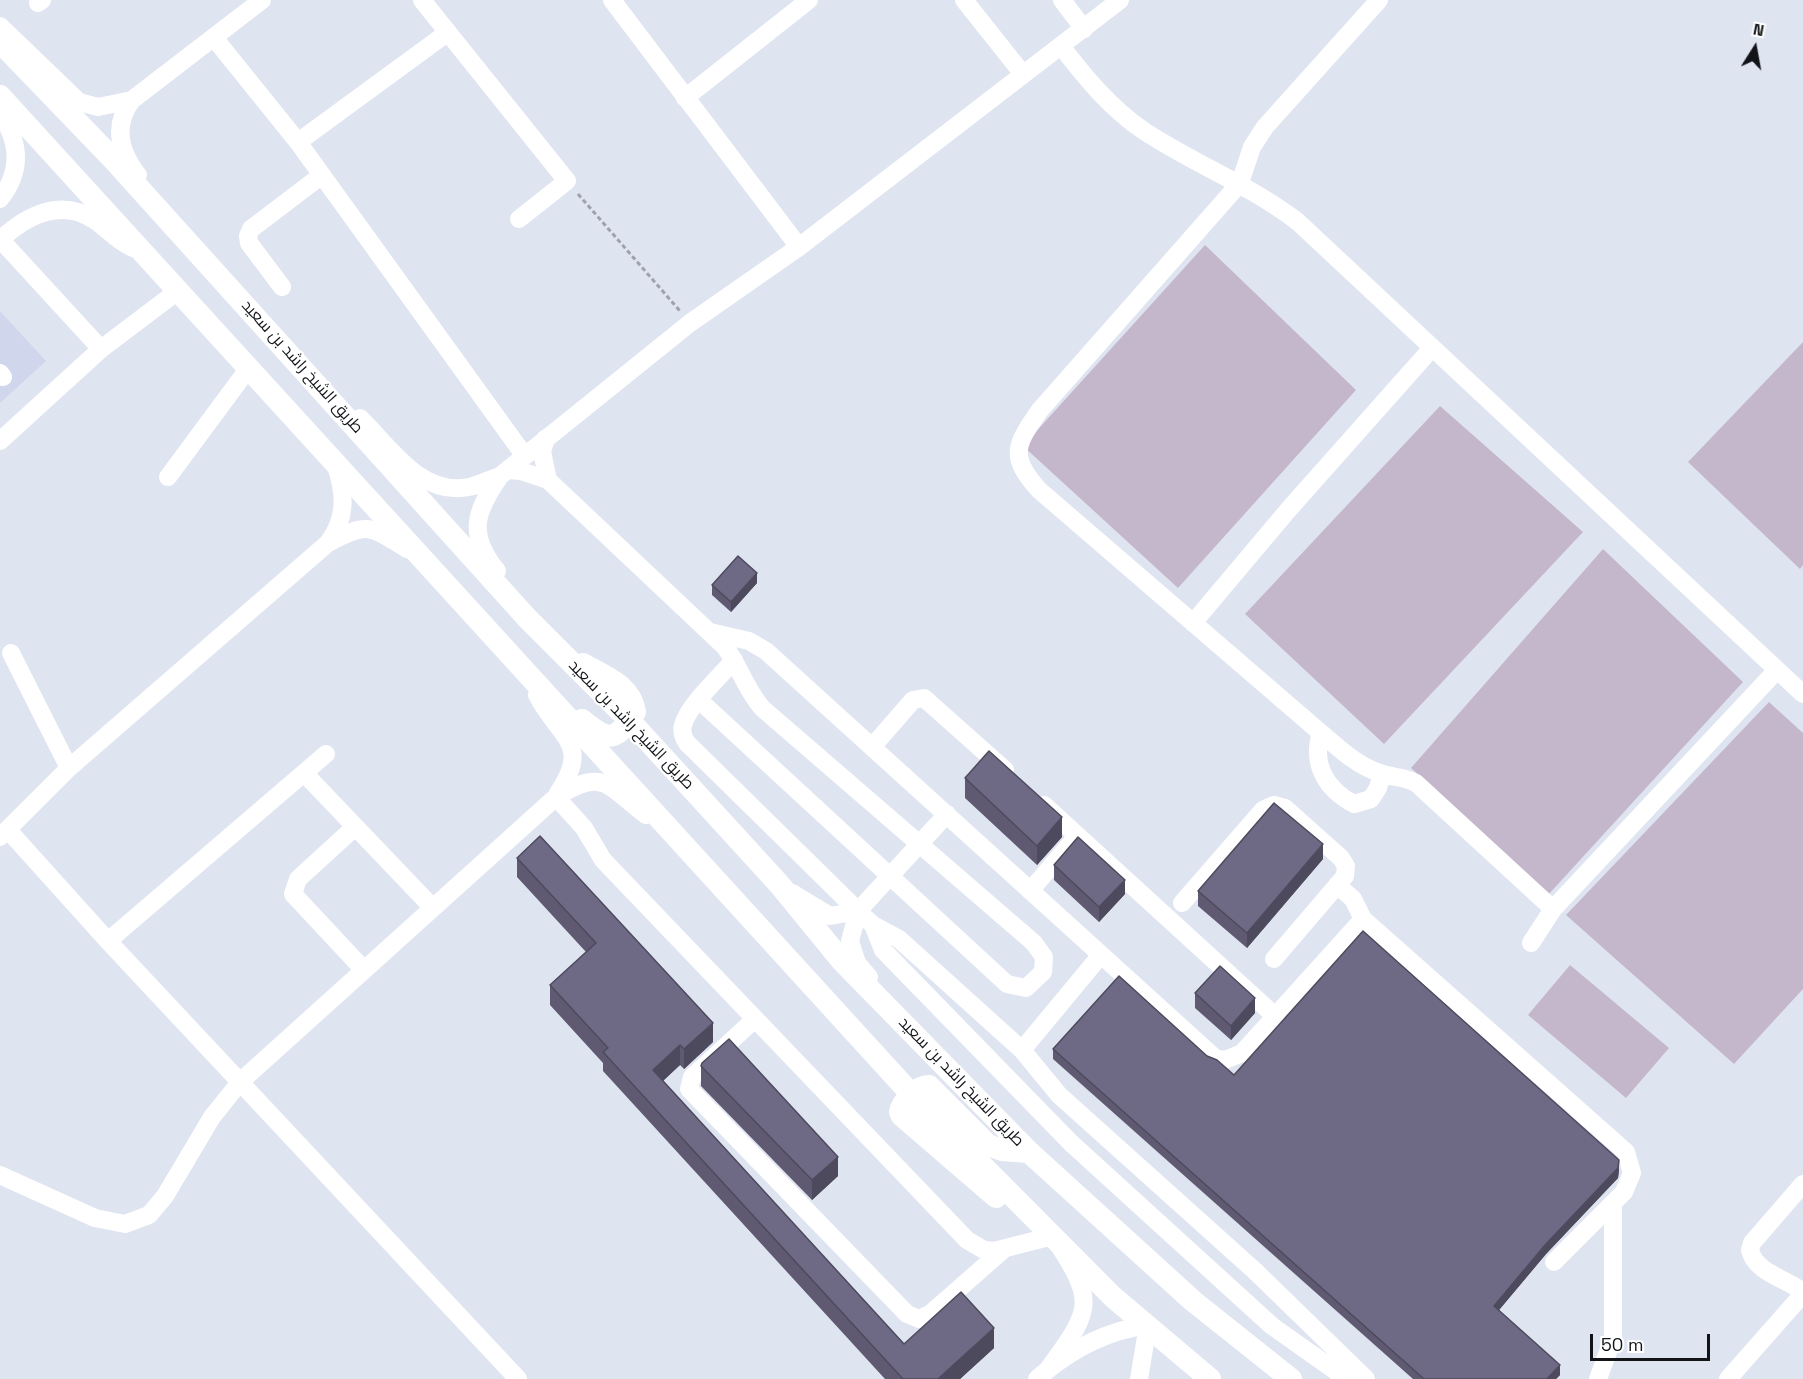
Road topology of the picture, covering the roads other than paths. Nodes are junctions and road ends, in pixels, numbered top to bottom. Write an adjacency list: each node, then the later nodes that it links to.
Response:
1 (422, 0): 11 (street)
2 (612, 0): 17 (street)
3 (809, 0): 17 (street)
4 (964, 0): 15 (street)
5 (1062, 0): 10 (street)
6 (1120, 0): 10 (street)
7 (1379, 0): 22 (street)
8 (260, 1): 12 (street)
9 (0, 26): 18 (street)
10 (1084, 29): 14 (street)
11 (447, 33): 20 (street); 24 (street)
12 (215, 39): 18 (street); 20 (street)
13 (0, 42): 28 (main road, طريق الشيخ راشد بن سعيد)
14 (1061, 46): 15 (street); 22 (street)
15 (1022, 73): 26 (street)
16 (0, 96): 27 (main road)
17 (686, 98): 26 (street)
18 (132, 100): 28 (street)
19 (0, 113): 23 (street)
20 (298, 142): 21 (street)
21 (322, 175): 29 (street); 37 (street)
22 (1240, 183): 31 (street); 45 (street)
23 (0, 199)
24 (519, 219)
25 (0, 239): 27 (street); 32 (street)
26 (799, 247): 35 (street)
27 (143, 251): 30 (main road)
28 (198, 252): 34 (main road, طريق الشيخ راشد بن سعيد)
29 (282, 287)
30 (179, 290): 32 (street); 33 (main road)
31 (1432, 348): 45 (street); 49 (street)
32 (101, 349): 36 (street)
33 (248, 369): 38 (main road); 40 (street)
34 (337, 406): 39 (street); 44 (main road, طريق الشيخ راشد بن سعيد)
35 (546, 438): 37 (street); 41 (street)
36 (0, 441)
37 (524, 455): 39 (street)
38 (336, 465): 42 (street); 43 (main road)
39 (504, 473): 41 (street); 44 (street)
40 (168, 477)
41 (548, 480): 46 (street)
42 (328, 543): 43 (street); 57 (street)
43 (417, 556): 50 (main road)
44 (527, 618): 53 (main road, طريق الشيخ راشد بن سعيد)
45 (1193, 623): 54 (street)
46 (710, 632): 48 (street); 55 (street)
47 (11, 652): 57 (street)
48 (734, 660): 52 (street); 68 (street)
49 (1777, 670): 51 (street); 75 (street)
50 (530, 676): 53 (main road); 62 (street); 65 (main road)
51 (1803, 694)
52 (699, 700): 69 (street); 76 (street)
53 (629, 720): 70 (main road, طريق الشيخ راشد بن سعيد)
54 (1321, 733): 59 (street); 59 (street)
55 (872, 747): 60 (street); 63 (street)
56 (326, 754): 58 (street)
57 (69, 768): 66 (street)
58 (304, 773): 64 (street); 79 (street)
59 (1382, 774): 75 (street)
60 (1016, 780)
61 (1033, 796): 67 (street)
62 (556, 797): 65 (street); 74 (street); 85 (street)
63 (947, 814): 68 (street); 72 (street)
64 (355, 827): 74 (street); 83 (street)
65 (674, 832): 89 (main road)
66 (4, 833): 79 (street)
67 (1077, 836): 72 (street); 84 (street)
68 (919, 845): 69 (street); 69 (street)
69 (889, 878): 76 (street)
70 (779, 884): 76 (street); 86 (main road, طريق الشيخ راشد بن سعيد)
71 (1338, 885): 73 (street); 77 (street); 82 (street)
72 (1030, 891): 81 (street)
73 (1182, 903)
74 (433, 908): 83 (street)
75 (1553, 909): 80 (street)
76 (858, 911): 78 (street); 86 (street)
77 (1363, 919): 84 (street); 93 (street)
78 (873, 925): 87 (street); 98 (street)
79 (108, 941): 88 (street)
80 (1531, 943)
81 (1100, 956): 84 (street); 87 (street)
82 (1274, 958)
83 (364, 970): 88 (street)
84 (1275, 1016)
85 (755, 1019): 95 (street); 95 (street)
86 (921, 1042): 90 (main road, طريق الشيخ راشد بن سعيد)
87 (1022, 1050): 97 (street)
88 (240, 1082): 91 (street); 102 (street)
89 (912, 1095): 90 (main road); 94 (main road)
90 (1029, 1152): 105 (main road, طريق الشيخ راشد بن سعيد)
91 (0, 1175)
92 (1803, 1184): 99 (street)
93 (1613, 1203): 96 (street); 108 (street)
94 (1053, 1236): 95 (street); 100 (main road); 101 (street)
95 (1003, 1250)
96 (1554, 1262)
97 (1255, 1271): 98 (street); 107 (street)
98 (1235, 1292): 106 (street)
99 (1800, 1297): 109 (street)
100 (1148, 1325): 101 (street); 103 (street); 104 (main road)
101 (1043, 1373)
102 (518, 1379)
103 (1139, 1379)
104 (1210, 1379)
105 (1291, 1379)
106 (1347, 1379)
107 (1366, 1379)
108 (1598, 1379)
109 (1728, 1379)

